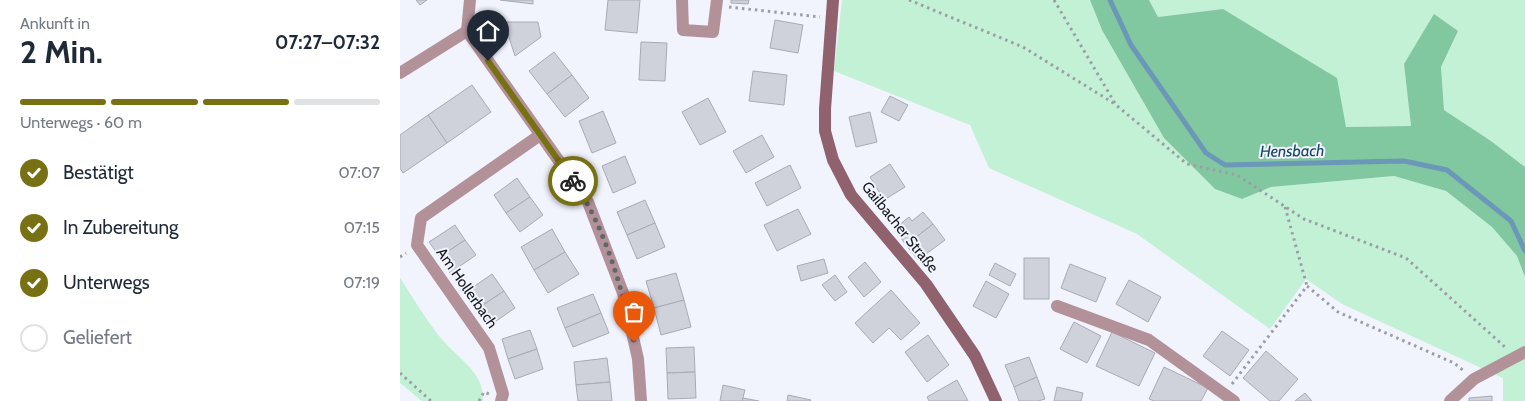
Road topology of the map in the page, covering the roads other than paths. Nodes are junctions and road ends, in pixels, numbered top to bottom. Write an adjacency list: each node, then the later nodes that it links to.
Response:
1 (470, 0): 5 (street)
2 (682, 0): 4 (street)
3 (833, 0): 13 (street, Gailbacher Straße)
4 (716, 3)
5 (468, 31): 6 (street); 7 (street)
6 (400, 73)
7 (540, 135): 11 (street, Am Hollerbach); 12 (street)
8 (1057, 306): 10 (street)
9 (1520, 354): 14 (street)
10 (1226, 398)
11 (501, 401)
12 (641, 401)
13 (996, 401)
14 (1450, 401)

